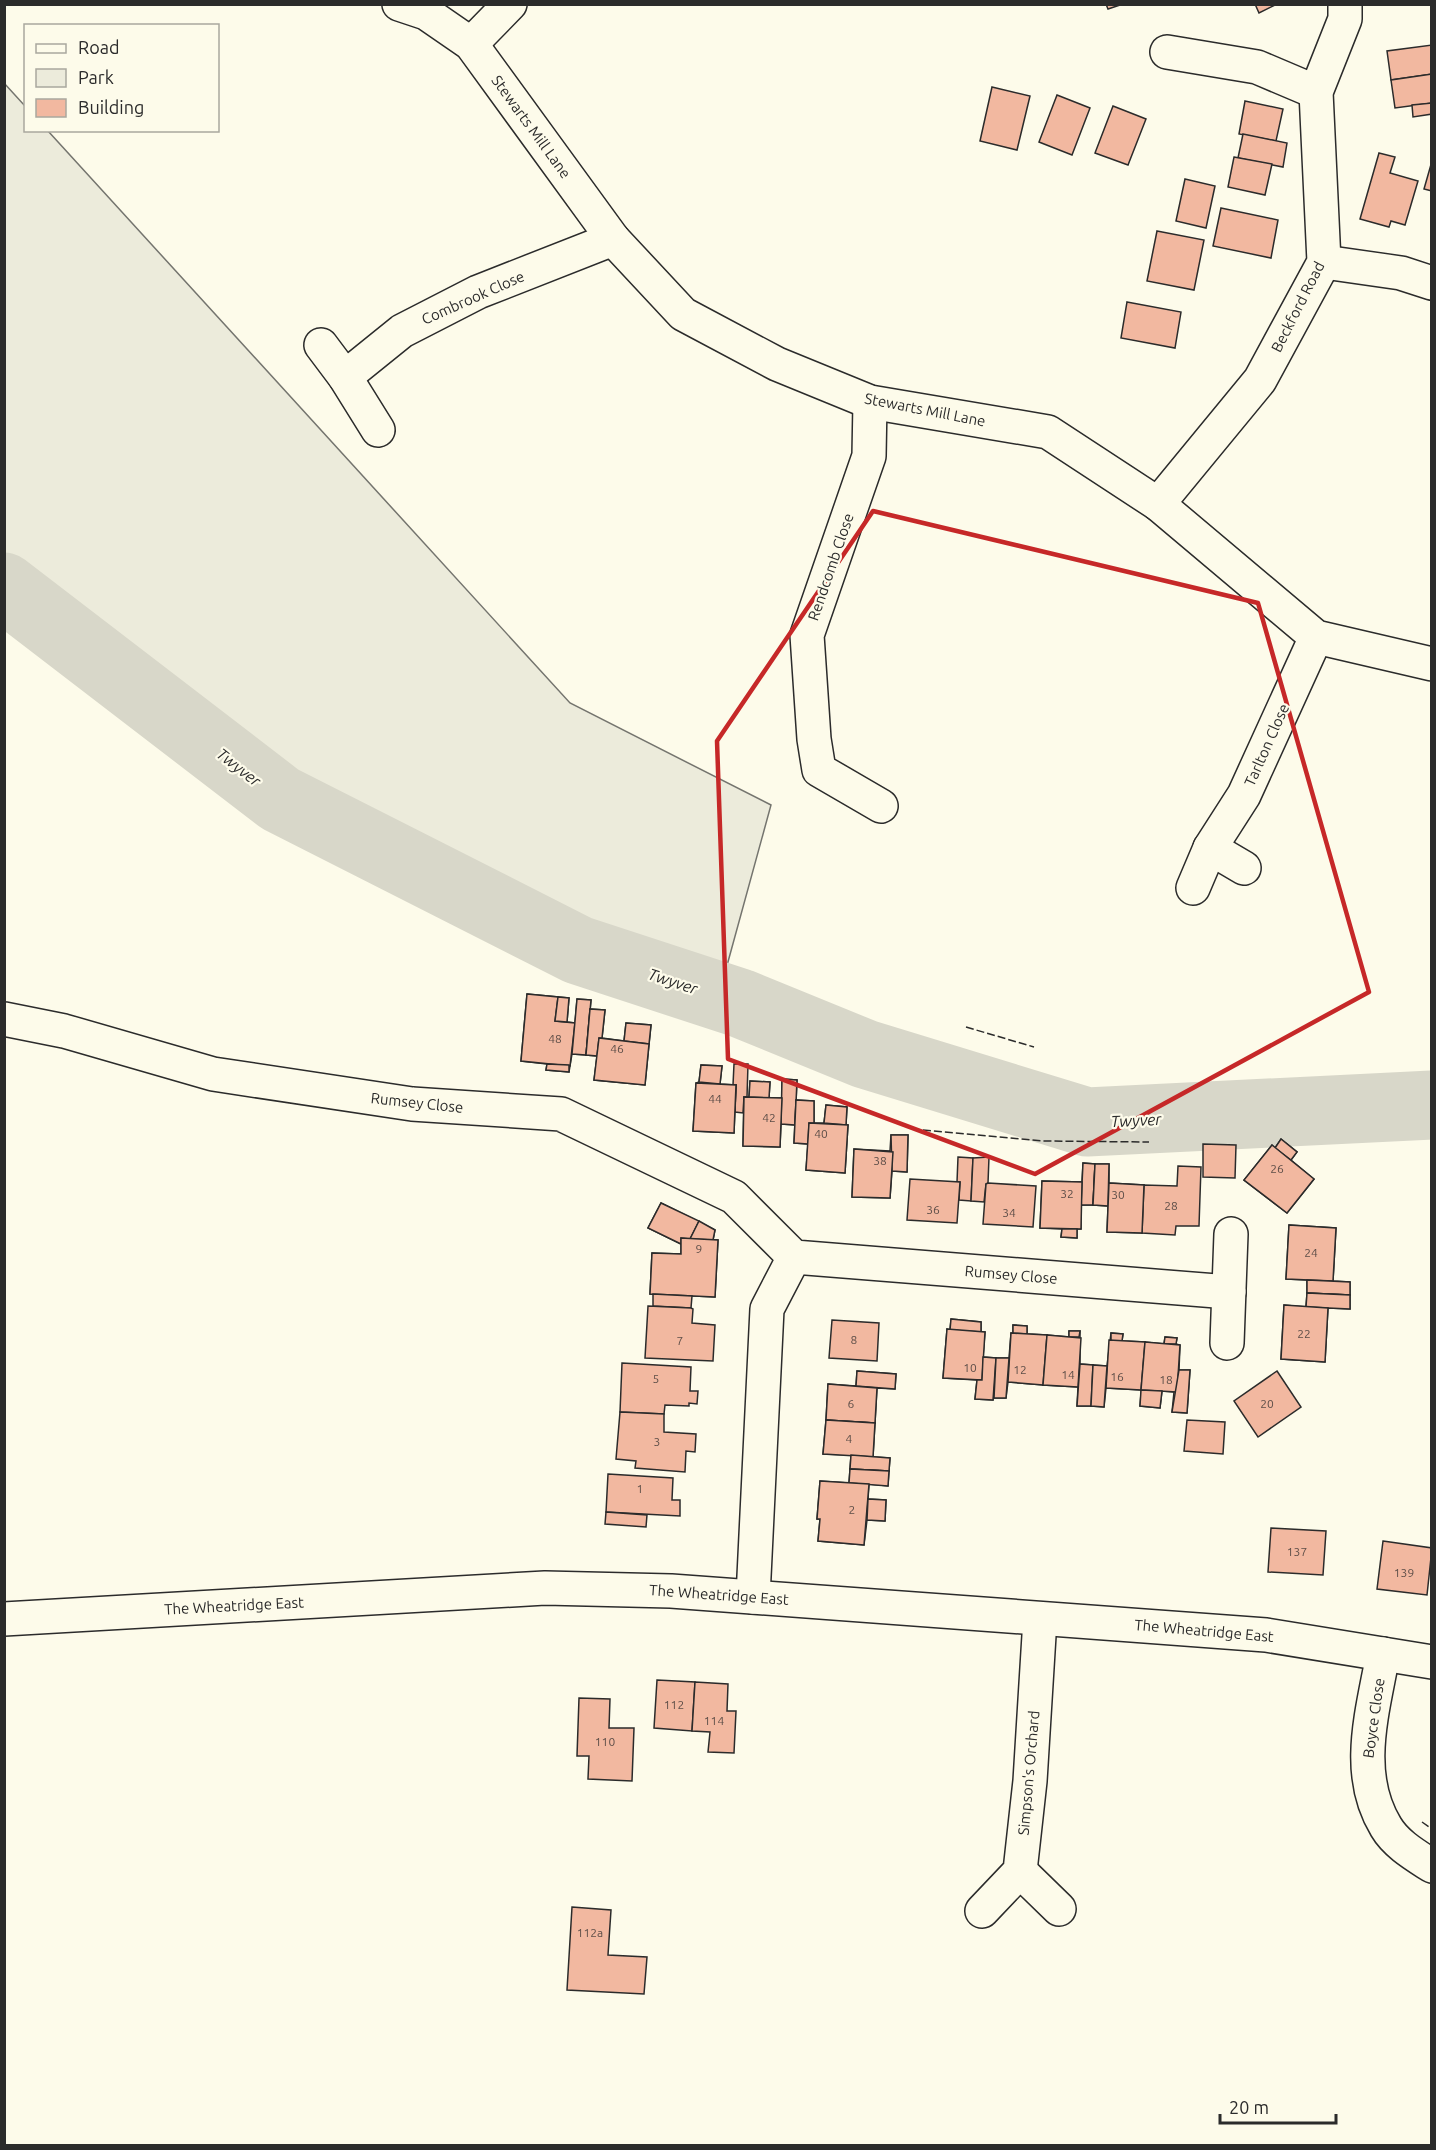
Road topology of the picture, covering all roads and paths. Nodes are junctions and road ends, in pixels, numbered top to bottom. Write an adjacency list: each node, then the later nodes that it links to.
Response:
1 (399, 4): 4 (street, Stewarts Mill Lane)
2 (510, 4): 4 (street)
3 (1345, 4): 6 (street, Beckford Road)
4 (471, 44): 7 (street, Stewarts Mill Lane)
5 (1167, 52): 6 (street)
6 (1316, 92): 9 (street, Beckford Road)
7 (613, 239): 12 (street, Combrook Close); 13 (street, Stewarts Mill Lane)
8 (1431, 260): 10 (street)
9 (1324, 262): 10 (street); 15 (street, Beckford Road)
10 (1416, 278)
11 (321, 345): 12 (street)
12 (345, 377): 14 (street)
13 (870, 402): 15 (street, Stewarts Mill Lane); 18 (street, Rendcomb Close)
14 (378, 430)
15 (1158, 504): 16 (street, Stewarts Mill Lane)
16 (1316, 637): 17 (street, Stewarts Mill Lane); 19 (street, Tarlton Close)
17 (1431, 664)
18 (881, 806)
19 (1210, 848): 20 (street); 21 (street, Tarlton Close)
20 (1244, 868)
21 (1193, 888)
22 (4, 1019): 24 (street, Rumsey Close)
23 (1231, 1234): 25 (street)
24 (794, 1257): 25 (street, Rumsey Close); 27 (street)
25 (1229, 1292): 26 (street)
26 (1227, 1343)
27 (753, 1597): 28 (street, The Wheatridge East); 29 (street, The Wheatridge East)
28 (4, 1619)
29 (1040, 1619): 30 (street, The Wheatridge East); 33 (street, Simpson's Orchard)
30 (1383, 1654): 31 (street, The Wheatridge East); 32 (street, Boyce Close)
31 (1431, 1662)
32 (1431, 1866)
33 (1020, 1871): 34 (street); 35 (street)
34 (1059, 1909)
35 (982, 1911)

